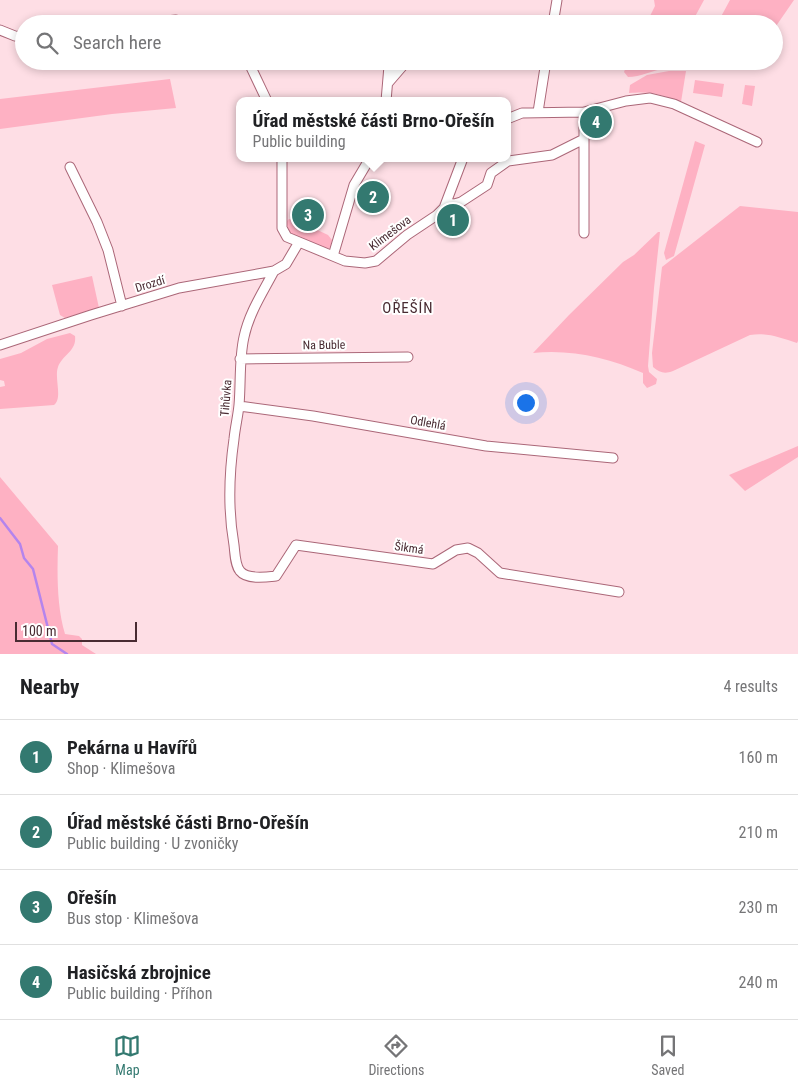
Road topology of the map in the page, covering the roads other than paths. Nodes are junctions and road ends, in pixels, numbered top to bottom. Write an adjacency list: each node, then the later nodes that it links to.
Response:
1 (557, 0): 2 (street)
2 (554, 15)
3 (0, 30): 4 (street)
4 (15, 36)
5 (252, 70): 10 (street)
6 (389, 70): 9 (street)
7 (399, 70): 9 (street)
8 (545, 70): 12 (street)
9 (388, 83): 11 (street)
10 (265, 97)
11 (386, 97)
12 (538, 112): 13 (street); 14 (street)
13 (584, 112): 15 (street); 16 (street)
14 (511, 117)
15 (584, 139): 17 (street); 24 (street)
16 (757, 142)
17 (511, 161)
18 (282, 162): 25 (street, Klimešova)
19 (368, 162): 26 (street)
20 (462, 162): 23 (street, Klimešova)
21 (507, 162): 23 (street)
22 (70, 167): 28 (street)
23 (447, 203): 26 (street, Klimešova)
24 (584, 233)
25 (299, 242): 26 (street, Klimešova); 27 (street)
26 (333, 256)
27 (274, 271): 28 (street, Drozdí); 31 (street, Tihůvka)
28 (122, 306): 29 (street, Drozdí)
29 (0, 345)
30 (408, 357): 31 (street, Na Buble)
31 (240, 359): 32 (street, Tihůvka)
32 (239, 406): 33 (street, Odlehlá); 34 (street, Tihůvka)
33 (613, 458)
34 (232, 534): 35 (street, Šikmá)
35 (619, 592)

